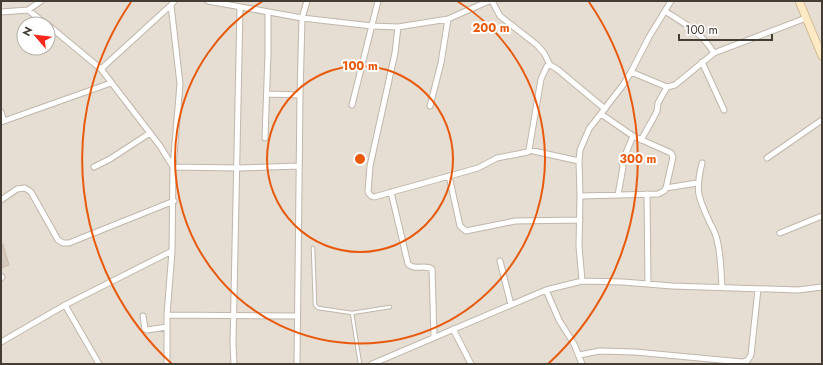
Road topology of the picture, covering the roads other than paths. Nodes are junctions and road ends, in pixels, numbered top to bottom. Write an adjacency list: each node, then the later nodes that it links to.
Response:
1 (41, 1): 12 (street)
2 (208, 1): 11 (street)
3 (307, 1): 17 (street)
4 (378, 1): 20 (street)
5 (489, 1): 19 (street)
6 (492, 1): 26 (street)
7 (671, 1): 14 (street)
8 (799, 1): 18 (street)
9 (173, 3): 27 (street); 51 (street)
10 (1, 6): 13 (street)
11 (240, 7): 15 (street); 52 (street)
12 (28, 10): 13 (street); 16 (street)
13 (3, 11)
14 (665, 11): 23 (street); 28 (street)
15 (268, 12): 17 (street); 31 (street)
16 (36, 16)
17 (302, 18): 20 (street); 32 (street)
18 (806, 18): 23 (street); 24 (street)
19 (448, 20): 21 (street); 34 (street)
20 (372, 26): 21 (street); 33 (street)
21 (398, 27): 56 (street)
22 (56, 32): 27 (street)
23 (714, 53): 25 (street)
24 (822, 56)
25 (702, 62): 30 (street); 36 (street)
26 (550, 66): 35 (street); 45 (street)
27 (101, 70): 29 (street)
28 (632, 72): 30 (street); 35 (street)
29 (111, 83): 40 (street); 41 (street)
30 (667, 87): 44 (street)
31 (267, 94): 32 (street); 43 (street)
32 (300, 95): 50 (street)
33 (352, 105)
34 (430, 106)
35 (605, 109): 38 (street)
36 (724, 110)
37 (1, 112): 40 (street)
38 (601, 114): 42 (street); 47 (street)
39 (822, 120): 46 (street)
40 (3, 122)
41 (150, 133): 49 (street); 51 (street)
42 (633, 136): 44 (street); 58 (street)
43 (265, 138)
44 (641, 140): 55 (street)
45 (529, 150): 47 (street); 53 (street)
46 (767, 158)
47 (579, 161): 59 (street)
48 (702, 164): 54 (street)
49 (94, 166)
50 (299, 166): 52 (street); 81 (street)
51 (173, 167): 52 (street); 61 (street)
52 (237, 168): 80 (street)
53 (449, 176): 56 (street); 63 (street)
54 (697, 183): 55 (street); 70 (street)
55 (666, 188): 57 (street)
56 (391, 192): 84 (street)
57 (646, 194): 58 (street); 69 (street)
58 (618, 195): 59 (street)
59 (580, 196): 63 (street)
60 (1, 200): 61 (street)
61 (174, 201): 66 (street)
62 (822, 216): 64 (street)
63 (580, 220): 68 (street)
64 (780, 233)
65 (313, 248): 77 (lane)
66 (172, 251): 74 (street); 78 (street)
67 (500, 261): 75 (street)
68 (582, 281): 69 (street); 73 (street)
69 (648, 284): 70 (street)
70 (722, 287): 72 (street)
71 (822, 287): 72 (street)
72 (758, 289): 86 (street)
73 (546, 290): 75 (street); 86 (street)
74 (65, 305): 85 (street); 87 (street)
75 (511, 305): 83 (street)
76 (390, 307): 77 (lane)
77 (352, 313): 91 (lane)
78 (167, 315): 80 (street); 82 (street)
79 (143, 316): 82 (street)
80 (234, 316): 81 (street); 89 (street)
81 (297, 316): 90 (street)
82 (167, 326): 88 (street)
83 (452, 329): 84 (street); 93 (street)
84 (434, 337): 92 (street)
85 (1, 342)
86 (579, 355): 94 (street)
87 (99, 364)
88 (167, 364)
89 (234, 364)
90 (297, 364)
91 (360, 364)
92 (372, 364)
93 (471, 364)
94 (582, 364)

